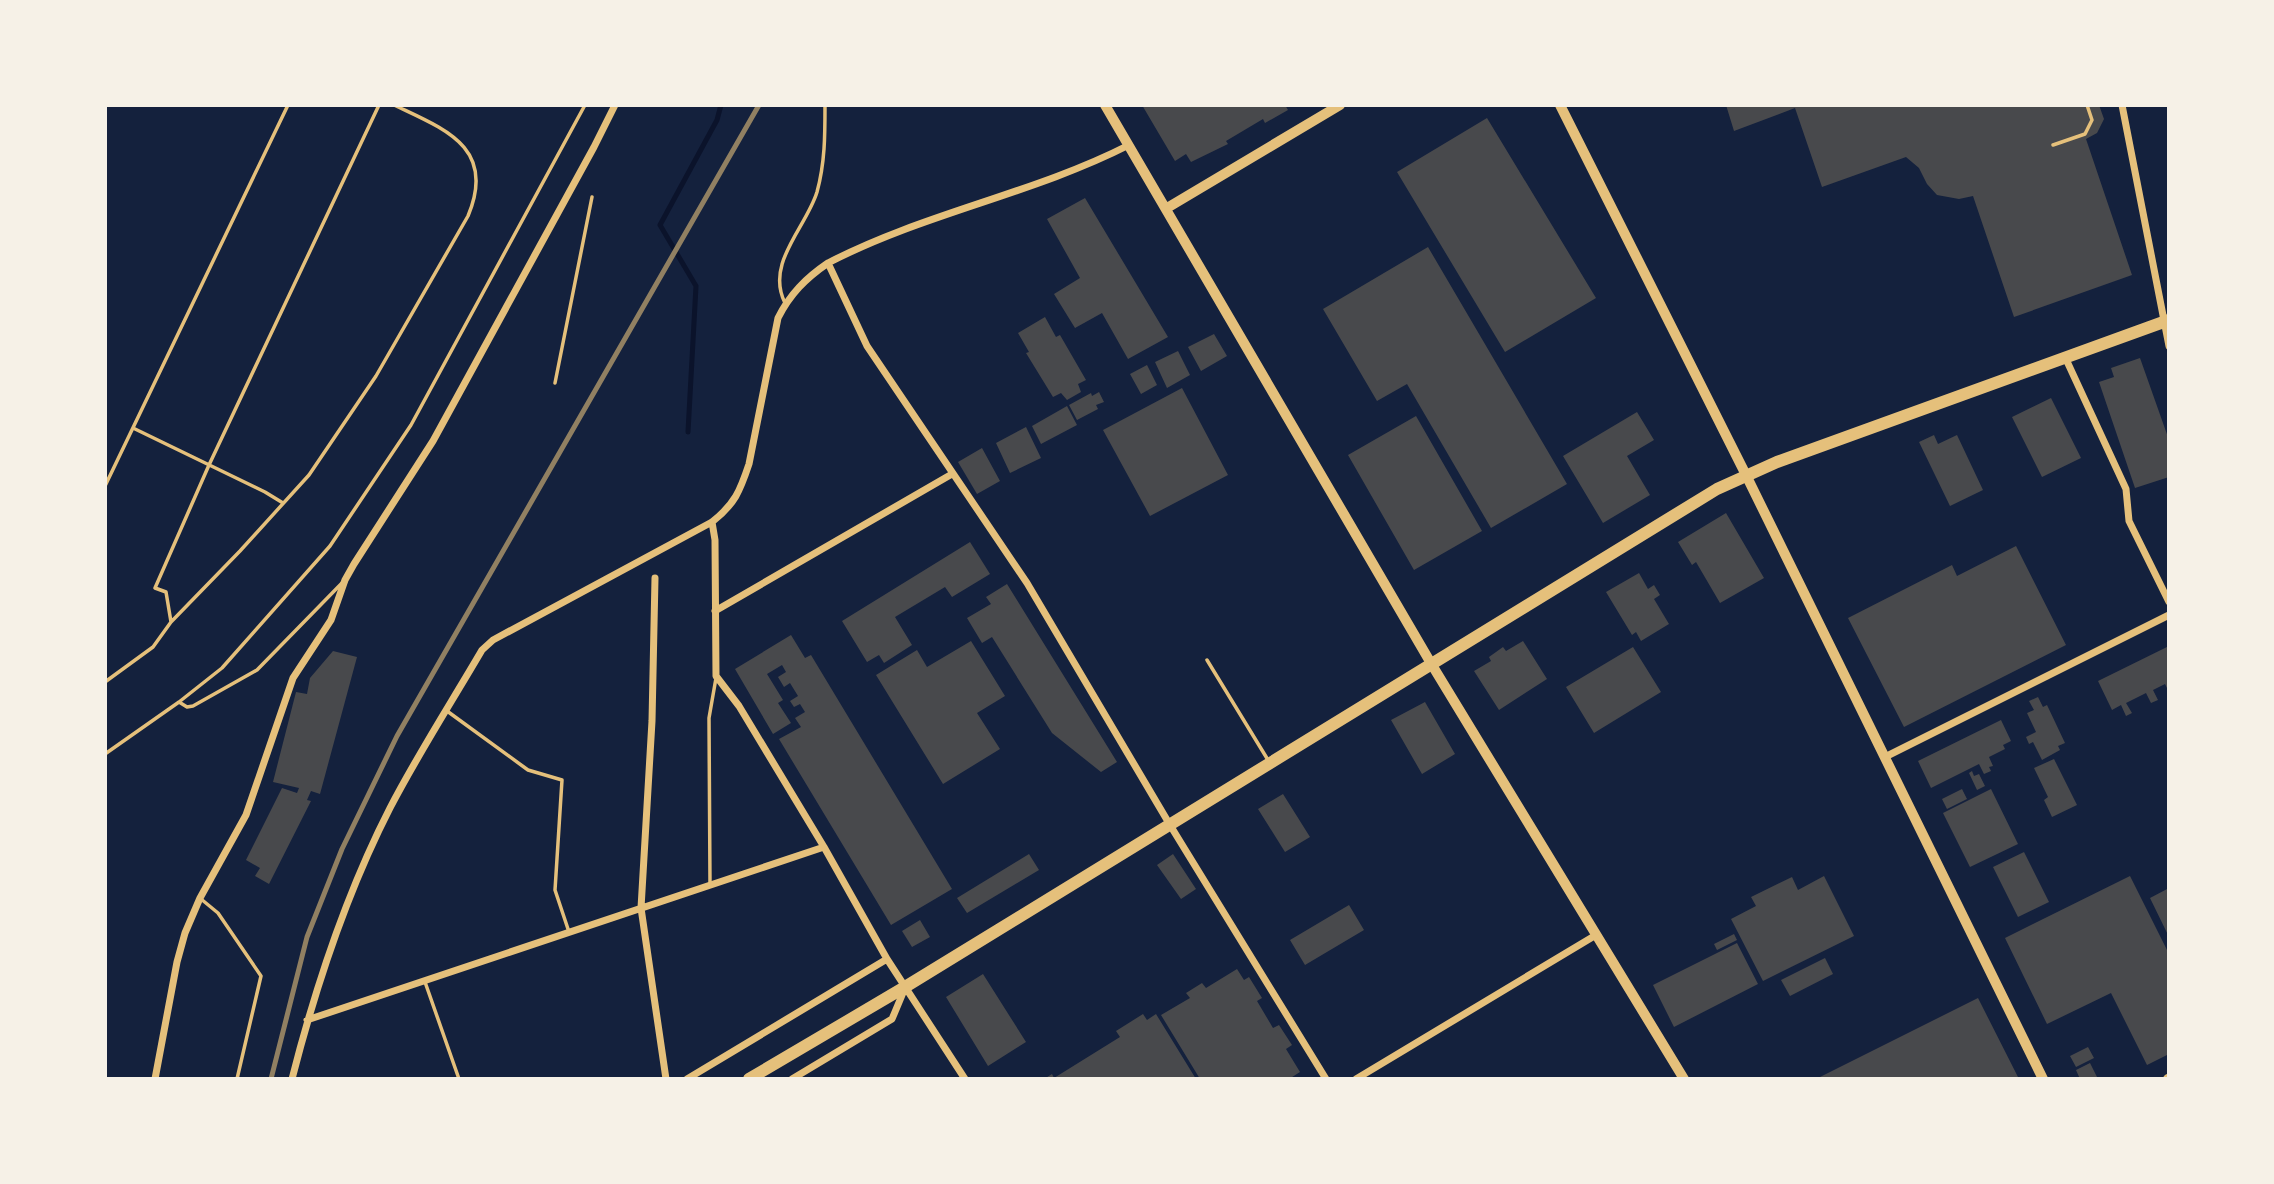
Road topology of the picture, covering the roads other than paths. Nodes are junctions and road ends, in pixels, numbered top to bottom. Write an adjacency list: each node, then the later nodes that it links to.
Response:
1 (288, 105): 20 (lane)
2 (379, 105): 21 (lane)
3 (394, 105): 25 (lane)
4 (585, 105): 37 (lane)
5 (615, 105): 28 (street)
6 (825, 105): 16 (lane)
7 (1105, 105): 12 (street)
8 (1340, 105): 14 (street)
9 (1560, 105): 23 (street)
10 (2087, 105): 13 (lane)
11 (2122, 105): 17 (street)
12 (1129, 145): 14 (street); 15 (street)
13 (2053, 145)
14 (1167, 208): 34 (street)
15 (828, 263): 16 (street); 22 (street)
16 (785, 303): 26 (street)
17 (2166, 321): 18 (street); 19 (highway)
18 (2169, 346)
19 (2065, 357): 23 (highway); 29 (street)
20 (133, 428): 21 (lane); 24 (lane)
21 (209, 465): 25 (lane); 32 (lane)
22 (952, 474): 30 (street); 42 (street)
23 (1746, 475): 34 (highway); 40 (street)
24 (105, 486)
25 (283, 503): 32 (lane)
26 (712, 522): 30 (street); 38 (street)
27 (654, 578): 46 (street)
28 (345, 580): 37 (lane); 45 (street)
29 (2169, 602)
30 (715, 611): 35 (street)
31 (2169, 615): 40 (street)
32 (171, 622): 36 (lane)
33 (1207, 660): 41 (lane)
34 (1432, 665): 41 (highway); 48 (street)
35 (716, 676): 43 (street); 44 (lane)
36 (105, 682)
37 (179, 702): 39 (lane)
38 (447, 711): 47 (lane); 52 (street)
39 (105, 754)
40 (1885, 757): 65 (street)
41 (1270, 764): 42 (highway)
42 (1170, 825): 51 (highway); 62 (street)
43 (824, 847): 44 (street); 49 (street)
44 (710, 885): 46 (street)
45 (200, 898): 53 (street); 54 (lane)
46 (641, 908): 47 (street); 57 (street)
47 (569, 932): 50 (street)
48 (1596, 935): 63 (street); 64 (street)
49 (887, 959): 51 (street); 58 (street)
50 (424, 981): 52 (street); 56 (lane)
51 (905, 987): 59 (highway); 60 (street); 61 (street)
52 (307, 1020): 55 (street)
53 (155, 1079)
54 (237, 1079)
55 (292, 1079)
56 (458, 1079)
57 (666, 1079)
58 (687, 1079)
59 (749, 1079)
60 (792, 1079)
61 (965, 1079)
62 (1326, 1079)
63 (1356, 1079)
64 (1685, 1079)
65 (2043, 1079)

